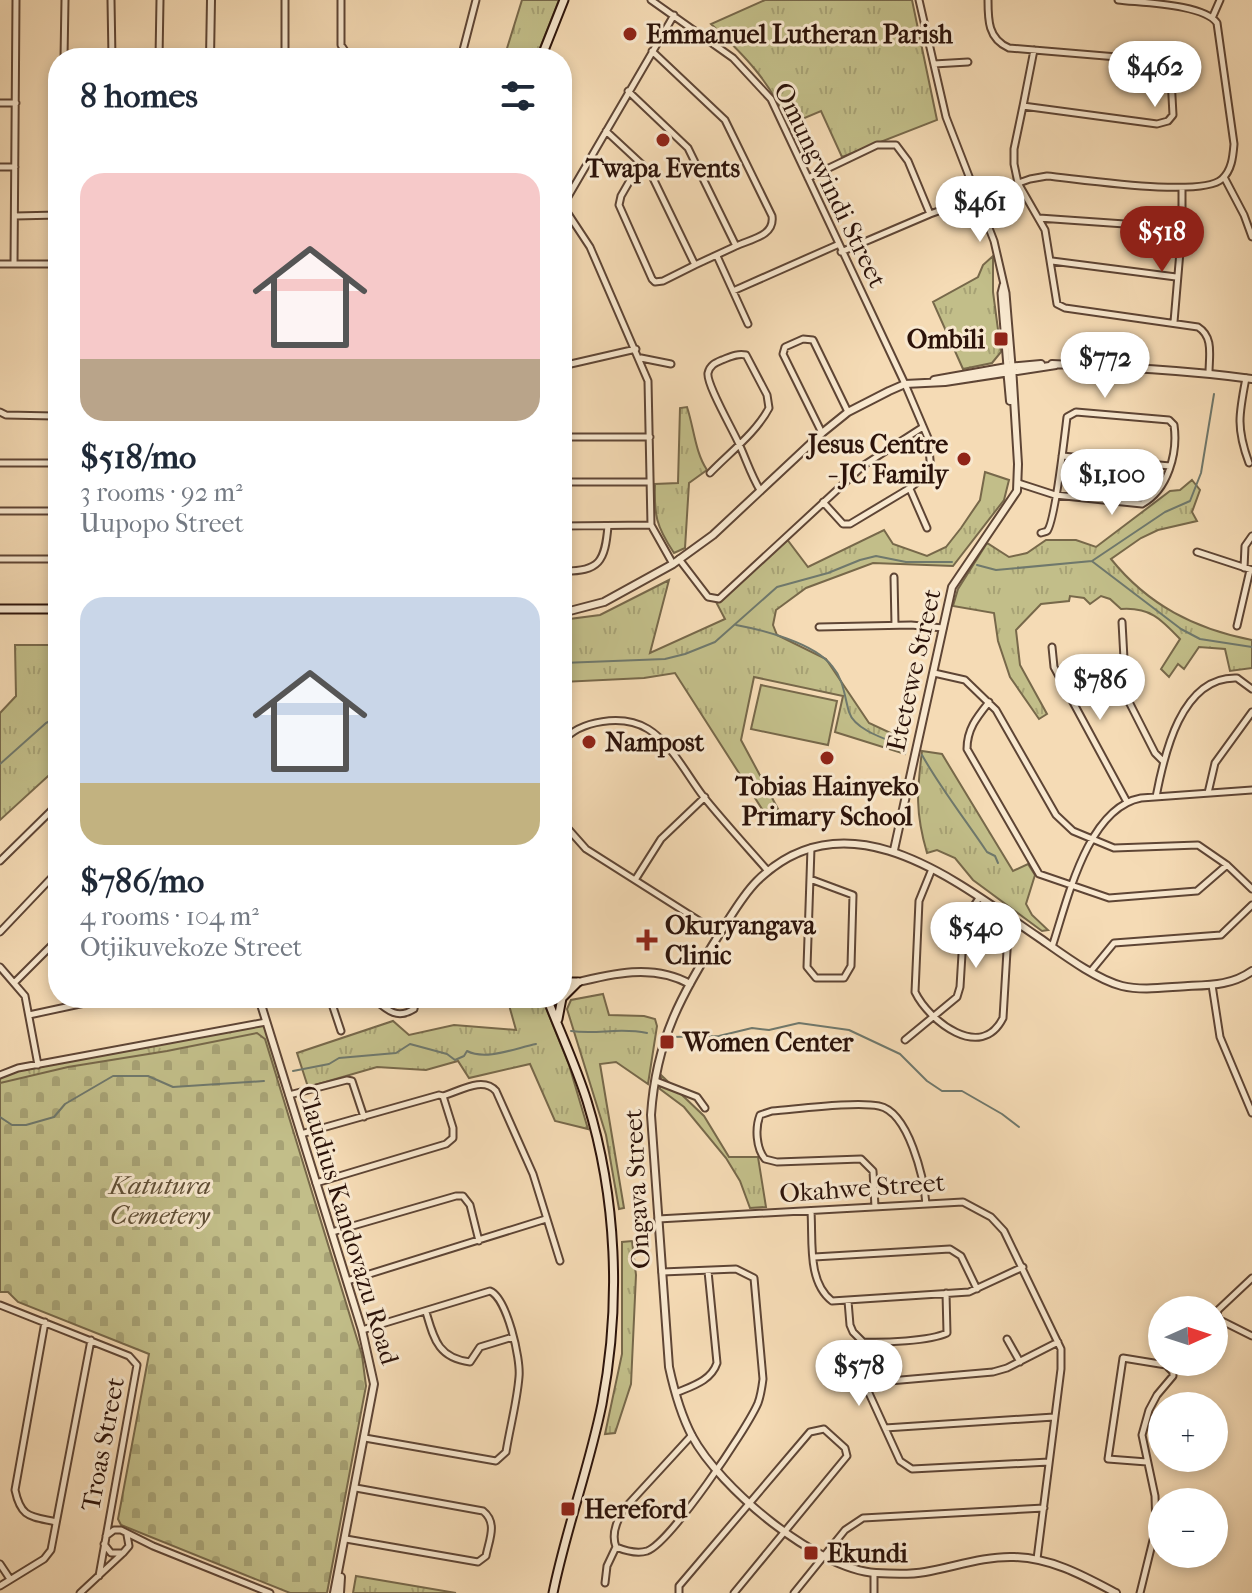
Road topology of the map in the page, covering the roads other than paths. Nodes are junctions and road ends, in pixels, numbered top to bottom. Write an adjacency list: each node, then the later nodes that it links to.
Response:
1 (16, 0): 31 (street)
2 (65, 0): 17 (street)
3 (111, 0): 18 (street)
4 (160, 0): 19 (street)
5 (211, 0): 20 (street)
6 (285, 0): 21 (street)
7 (341, 0): 22 (street)
8 (476, 0): 23 (street)
9 (564, 0): 24 (main road)
10 (651, 0): 15 (street, Omungwindi Street)
11 (919, 0): 28 (street)
12 (988, 0): 25 (street)
13 (1118, 0): 16 (street)
14 (1220, 0): 16 (street)
15 (674, 15): 26 (street); 38 (street, Omungwindi Street)
16 (1213, 16): 37 (street)
17 (64, 48)
18 (112, 48)
19 (159, 48)
20 (210, 48)
21 (285, 48)
22 (343, 48)
23 (463, 48)
24 (545, 48)
25 (1034, 50): 32 (street); 32 (street)
26 (652, 51): 29 (street); 51 (street)
27 (968, 62): 28 (street)
28 (934, 64): 42 (street)
29 (628, 91): 33 (street); 51 (street)
30 (0, 103): 31 (street)
31 (16, 103): 36 (street)
32 (1023, 106): 39 (street)
33 (606, 131): 34 (street); 40 (street)
34 (640, 163): 58 (street); 58 (street)
35 (0, 167): 36 (street)
36 (15, 167): 45 (street)
37 (1224, 177): 41 (street); 49 (street)
38 (808, 178): 43 (street); 50 (street, Omungwindi Street)
39 (1018, 183): 41 (street); 42 (street); 46 (street)
40 (572, 189)
41 (1182, 189): 48 (street)
42 (976, 198): 43 (street); 67 (street)
43 (930, 214): 52 (street)
44 (48, 215): 45 (street)
45 (15, 216): 56 (street)
46 (1039, 218): 48 (street); 54 (street)
47 (572, 221): 63 (street)
48 (1182, 228): 59 (street)
49 (1252, 237)
50 (837, 245): 52 (street, Omungwindi Street); 60 (street)
51 (736, 246): 53 (street)
52 (841, 252): 70 (street, Omungwindi Street)
53 (717, 256): 58 (street); 60 (street)
54 (1052, 261): 59 (street); 61 (street)
55 (0, 264): 56 (street)
56 (14, 264): 57 (street)
57 (48, 264)
58 (695, 265)
59 (1176, 277): 61 (street)
60 (733, 291): 62 (street)
61 (1174, 322): 68 (street)
62 (748, 324)
63 (636, 349): 64 (street); 65 (street)
64 (640, 357): 66 (street); 77 (street)
65 (572, 364)
66 (671, 364)
67 (1010, 369): 68 (street); 70 (street); 87 (street)
68 (1209, 373): 69 (street)
69 (1249, 379): 82 (street)
70 (905, 384): 72 (street); 74 (street, Omungwindi Street)
71 (0, 412): 73 (street)
72 (848, 412): 75 (street); 75 (street)
73 (48, 415)
74 (923, 427): 88 (street, Omungwindi Street); 91 (street)
75 (822, 433): 89 (street)
76 (572, 437): 77 (street)
77 (650, 437): 86 (street)
78 (739, 444): 78 (street); 84 (street); 89 (street)
79 (1062, 456): 83 (street); 83 (street); 90 (street)
80 (0, 463): 81 (street)
81 (48, 463)
82 (1249, 463)
83 (1170, 466): 90 (street)
84 (710, 473)
85 (572, 482): 86 (street)
86 (649, 482): 94 (street)
87 (1018, 483): 90 (street); 114 (street, Etetewe Street)
88 (910, 488): 91 (street); 97 (street)
89 (760, 490): 103 (street)
90 (1055, 495): 98 (street)
91 (823, 502): 103 (street)
92 (0, 511): 93 (street)
93 (48, 511)
94 (651, 525): 96 (street); 103 (street)
95 (572, 526): 96 (street)
96 (608, 526): 105 (street)
97 (927, 528)
98 (1041, 533)
99 (1252, 536): 104 (street)
100 (1197, 552): 104 (street)
101 (0, 559): 102 (street)
102 (48, 559)
103 (676, 561): 109 (street)
104 (1249, 569): 112 (street)
105 (572, 571)
106 (894, 577): 111 (street)
107 (0, 609): 108 (main road)
108 (48, 609)
109 (572, 610)
110 (1122, 622): 121 (street)
111 (895, 625): 113 (street); 114 (street)
112 (1237, 626)
113 (819, 627)
114 (943, 628): 116 (street, Etetewe Street)
115 (1052, 647): 126 (street)
116 (934, 673): 118 (street); 131 (street, Etetewe Street)
117 (1252, 689): 121 (street)
118 (989, 702): 129 (street); 139 (street)
119 (1252, 712): 123 (street)
120 (572, 734): 124 (street)
121 (1163, 761): 125 (street)
122 (1252, 790): 123 (street)
123 (1208, 793): 125 (street)
124 (705, 797): 135 (street); 137 (street)
125 (1156, 797): 126 (street)
126 (1127, 802): 129 (street)
127 (48, 814): 132 (street)
128 (572, 833): 137 (street)
129 (1091, 840): 133 (street); 139 (street)
130 (811, 848): 131 (street, Ongava Street); 135 (street, Ongava Street); 136 (street)
131 (894, 850): 134 (street, Ongava Street)
132 (0, 861)
133 (1227, 865): 139 (street); 140 (street)
134 (932, 869): 141 (street, Ongava Street); 165 (street)
135 (768, 871): 145 (street, Ongava Street)
136 (810, 879): 136 (street)
137 (635, 880): 145 (street)
138 (48, 882): 144 (street)
139 (1073, 885): 146 (street)
140 (1252, 889)
141 (979, 898): 143 (street, Ongava Street); 165 (street)
142 (1252, 905): 149 (street)
143 (1009, 917): 146 (street, Ongava Street); 165 (street)
144 (0, 932)
145 (720, 934): 154 (street, Ongava Street)
146 (1052, 947): 149 (street, Ongava Street)
147 (48, 949): 151 (street)
148 (0, 967): 151 (street)
149 (1091, 971): 155 (street, Ongava Street)
150 (1252, 971): 155 (street, Ongava Street)
151 (15, 982): 164 (street)
152 (578, 982): 153 (main road); 154 (street); 156 (main road)
153 (572, 983)
154 (690, 984): 172 (street, Ongava Street)
155 (1212, 985): 176 (street)
156 (572, 988)
157 (62, 1008): 164 (street)
158 (262, 1008): 166 (street, Claudius Kandovazu Road)
159 (333, 1008): 168 (street)
160 (385, 1008): 161 (street)
161 (414, 1008)
162 (551, 1008): 167 (main road)
163 (558, 1008): 167 (main road)
164 (29, 1015): 170 (street)
165 (936, 1016): 169 (street)
166 (266, 1022): 170 (street); 173 (street, Claudius Kandovazu Road)
167 (558, 1027): 240 (main road)
168 (341, 1031)
169 (905, 1040)
170 (38, 1065): 171 (street)
171 (0, 1075)
172 (656, 1081): 175 (street); 184 (street, Ongava Street)
173 (289, 1095): 177 (street); 178 (street, Claudius Kandovazu Road)
174 (443, 1096): 177 (street); 179 (street); 183 (street)
175 (705, 1108)
176 (1252, 1113)
177 (364, 1117): 178 (street)
178 (301, 1134): 179 (street, Claudius Kandovazu Road)
179 (316, 1183): 185 (street, Claudius Kandovazu Road)
180 (926, 1204): 181 (street, Okahwe Street); 181 (street); 189 (street, Okahwe Street)
181 (875, 1207): 182 (street, Okahwe Street)
182 (811, 1212): 184 (street, Okahwe Street); 187 (street)
183 (546, 1219): 186 (street); 188 (street)
184 (658, 1219): 191 (street, Ongava Street)
185 (332, 1232): 186 (street); 193 (street, Claudius Kandovazu Road)
186 (479, 1241): 193 (street)
187 (814, 1257): 194 (street); 196 (street)
188 (560, 1261)
189 (1023, 1267): 194 (street); 206 (street, Okahwe Street)
190 (708, 1271): 191 (street); 208 (street); 215 (street)
191 (662, 1272): 208 (street, Ongava Street)
192 (1252, 1278): 202 (street)
193 (347, 1281): 201 (street, Claudius Kandovazu Road)
194 (977, 1289): 195 (street)
195 (946, 1293): 196 (street); 196 (street)
196 (848, 1301)
197 (1, 1306): 199 (street); 200 (street, Troas Street)
198 (426, 1312): 201 (street); 203 (street); 203 (street)
199 (0, 1315)
200 (45, 1322): 205 (street, Troas Street); 220 (street)
201 (362, 1330): 212 (street, Claudius Kandovazu Road)
202 (1252, 1336)
203 (513, 1337): 212 (street)
204 (1007, 1339): 207 (street)
205 (91, 1340): 219 (street, Troas Street); 220 (street)
206 (1058, 1342): 207 (street); 209 (street, Okahwe Street)
207 (1020, 1362): 210 (street)
208 (676, 1393): 211 (street, Ongava Street)
209 (1054, 1417): 210 (street); 213 (street, Okahwe Street)
210 (885, 1428): 213 (street)
211 (692, 1435): 215 (street, Ongava Street); 227 (street)
212 (365, 1438): 216 (street, Claudius Kandovazu Road)
213 (1049, 1462): 218 (street, Okahwe Street)
214 (1147, 1462): 214 (street); 246 (street)
215 (717, 1471): 217 (street, Ongava Street); 227 (street)
216 (356, 1488): 223 (street, Claudius Kandovazu Road); 223 (street)
217 (750, 1503): 222 (street, Ongava Street); 222 (street); 241 (street)
218 (1044, 1508): 229 (street); 230 (street, Okahwe Street)
219 (110, 1519): 221 (street); 224 (street, Troas Street)
220 (56, 1522): 234 (street)
221 (120, 1531): 224 (street); 225 (street); 226 (street)
222 (785, 1531): 229 (street, Ongava Street); 242 (street)
223 (346, 1539): 239 (street, Claudius Kandovazu Road)
224 (104, 1540): 228 (street); 233 (street, Troas Street)
225 (129, 1546): 226 (street); 228 (street)
226 (153, 1546): 238 (street)
227 (616, 1547): 235 (street)
228 (123, 1553): 233 (street)
229 (824, 1557): 232 (street, Ongava Street); 243 (street)
230 (1037, 1559): 232 (street, Ongava Street); 245 (street, Ongava Street)
231 (0, 1564): 234 (street)
232 (874, 1573): 244 (street)
233 (99, 1576): 237 (street)
234 (10, 1579): 236 (street)
235 (605, 1583)
236 (0, 1586)
237 (80, 1593)
238 (270, 1593)
239 (337, 1593)
240 (553, 1593)
241 (679, 1593)
242 (734, 1593)
243 (794, 1593)
244 (874, 1593)
245 (1116, 1593)
246 (1140, 1593)

